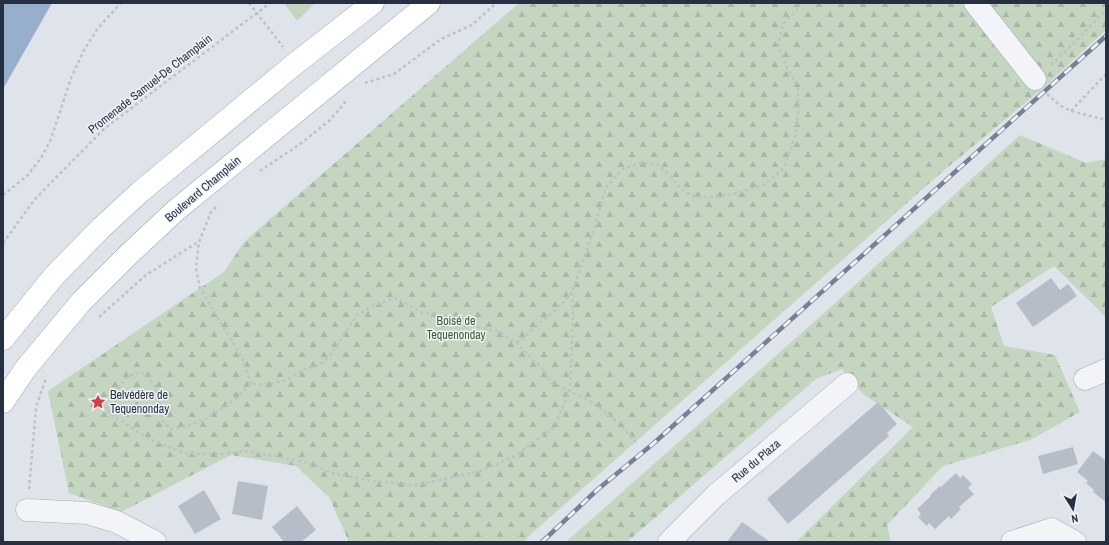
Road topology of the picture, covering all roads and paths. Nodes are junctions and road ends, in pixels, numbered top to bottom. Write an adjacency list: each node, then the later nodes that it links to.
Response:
1 (121, 3): 19 (path)
2 (249, 3): 10 (path)
3 (270, 3): 10 (path, Promenade Samuel-De Champlain)
4 (373, 3): 11 (main road)
5 (429, 3): 33 (main road, Boulevard Champlain)
6 (496, 3): 14 (path)
7 (796, 3): 23 (path)
8 (975, 3): 13 (street)
9 (1106, 10): 13 (path)
10 (257, 13): 11 (path); 22 (path, Promenade Samuel-De Champlain)
11 (296, 63): 25 (main road)
12 (1106, 74): 16 (path)
13 (1035, 79): 16 (path)
14 (360, 87)
15 (347, 99): 18 (path)
16 (1071, 111): 17 (path)
17 (1106, 120)
18 (254, 174)
19 (3, 195)
20 (221, 202): 21 (path)
21 (199, 242): 24 (path); 30 (path)
22 (3, 243)
23 (572, 292): 26 (path); 32 (path)
24 (95, 320)
25 (3, 339)
26 (517, 343): 30 (path); 32 (path)
27 (1106, 370): 29 (street)
28 (47, 376): 37 (path)
29 (1085, 379)
30 (250, 384): 35 (path)
31 (847, 384): 39 (street, Rue du Plaza)
32 (570, 390): 35 (path); 36 (path)
33 (3, 402)
34 (98, 402): 35 (path)
35 (106, 409)
36 (636, 442)
37 (27, 510): 38 (street)
38 (155, 542)
39 (669, 542)
40 (1012, 542): 41 (street)
41 (1075, 542)

